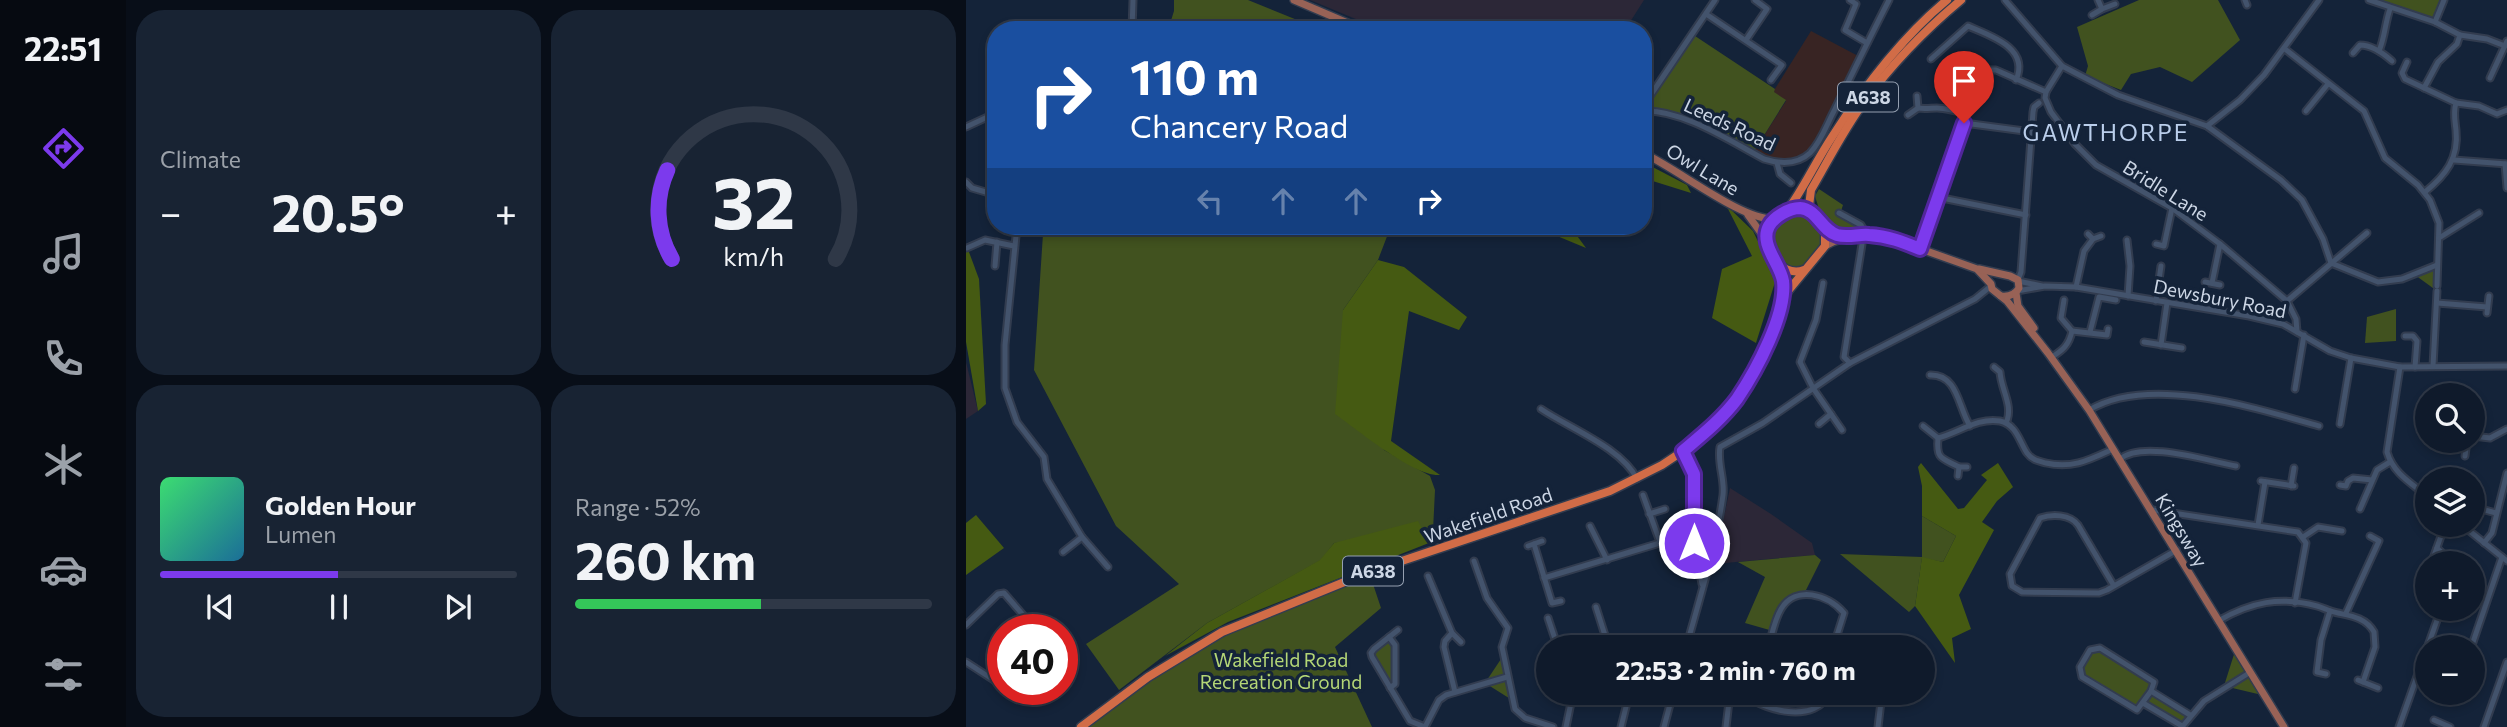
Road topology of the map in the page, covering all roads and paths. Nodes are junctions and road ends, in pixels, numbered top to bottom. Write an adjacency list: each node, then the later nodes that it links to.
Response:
1 (1133, 0): 19 (street)
2 (1294, 0): 20 (main road)
3 (1715, 0): 17 (street)
4 (1755, 0): 23 (street)
5 (1850, 0): 24 (street)
6 (1889, 0): 24 (street)
7 (1947, 0): 63 (highway, A638)
8 (1961, 0): 65 (highway, A638)
9 (2005, 0): 32 (street)
10 (2098, 0): 15 (street)
11 (2319, 0): 26 (street)
12 (2369, 0): 16 (street)
13 (2444, 0): 21 (street)
14 (2115, 4): 15 (street)
15 (2102, 9): 18 (street)
16 (2390, 9): 21 (street); 27 (street)
17 (1706, 13): 23 (street); 39 (street)
18 (2092, 15)
19 (1132, 21)
20 (1343, 21)
21 (2435, 22): 22 (street)
22 (2460, 35): 25 (street); 37 (street)
23 (1745, 40): 34 (street)
24 (1867, 43): 54 (street)
25 (2506, 43): 33 (street)
26 (2284, 49): 36 (street); 49 (street)
27 (2379, 51): 28 (street); 30 (street)
28 (2353, 53)
29 (1931, 59): 35 (street)
30 (2392, 61)
31 (2407, 62): 37 (street)
32 (2062, 66): 38 (street); 49 (street)
33 (2490, 78)
34 (1771, 80)
35 (2016, 80): 38 (street); 43 (street)
36 (2328, 84): 45 (street); 60 (street)
37 (2424, 88): 42 (street)
38 (2046, 92): 62 (street, Bridle Lane)
39 (1652, 93)
40 (1917, 96): 43 (street)
41 (2039, 103): 51 (street)
42 (2456, 103): 44 (street); 53 (street)
43 (1918, 108): 47 (street)
44 (2507, 110)
45 (2307, 111)
46 (1652, 112): 54 (street, Leeds Road)
47 (1908, 115)
48 (987, 117): 50 (street)
49 (2207, 126): 87 (street)
50 (966, 127)
51 (2032, 132): 61 (street); 68 (street)
52 (1652, 157): 64 (main road, Owl Lane)
53 (2454, 160): 55 (street); 60 (street)
54 (1777, 163): 57 (street, Leeds Road)
55 (2506, 164): 58 (street)
56 (966, 182): 59 (street)
57 (1791, 183)
58 (2507, 188)
59 (987, 192)
60 (2425, 192): 76 (street)
61 (1937, 197): 68 (street); 86 (street)
62 (2172, 208): 81 (street); 82 (street, Bridle Lane)
63 (1787, 211): 65 (highway); 69 (highway, A638)
64 (1746, 213): 69 (main road, Owl Lane); 77 (main road, Owl Lane)
65 (1813, 213): 70 (highway)
66 (1839, 213): 73 (street)
67 (2479, 213): 76 (street)
68 (2026, 215): 95 (street)
69 (1774, 219): 77 (highway)
70 (1823, 227): 74 (main road); 84 (highway)
71 (2367, 233): 87 (street)
72 (1016, 235): 83 (street)
73 (1867, 235): 74 (main road); 86 (main road)
74 (1846, 236): 84 (main road)
75 (2101, 236): 102 (street)
76 (2439, 239): 89 (street)
77 (1766, 240): 88 (highway, A638)
78 (2127, 240): 105 (street)
79 (997, 242): 83 (street); 85 (street); 90 (street)
80 (1862, 244): 125 (street)
81 (2156, 244)
82 (2220, 244): 98 (street); 112 (street, Bridle Lane)
83 (1014, 246): 179 (street)
84 (1825, 246): 93 (highway, A638)
85 (967, 248)
86 (1920, 249): 91 (main road)
87 (2331, 263): 89 (street); 112 (street)
88 (1779, 265): 93 (highway); 108 (highway, A638)
89 (2438, 265): 114 (street)
90 (995, 266)
91 (1968, 266): 94 (main road); 99 (main road)
92 (2161, 266): 111 (street)
93 (1808, 268): 108 (highway, A638)
94 (1999, 274): 95 (main road); 99 (main road)
95 (2018, 281): 101 (street, Dewsbury Road); 103 (main road)
96 (1823, 282): 136 (street)
97 (2204, 282): 98 (street)
98 (2213, 283): 100 (street)
99 (1991, 285): 104 (main road); 107 (street)
100 (2220, 285)
101 (2045, 286): 102 (street, Dewsbury Road); 103 (street, Dewsbury Road)
102 (2076, 287): 105 (street, Dewsbury Road)
103 (2017, 292): 104 (main road); 123 (main road, Kingsway)
104 (2001, 296): 107 (street); 123 (main road, Kingsway)
105 (2128, 296): 111 (street, Dewsbury Road)
106 (2489, 296): 114 (street)
107 (1975, 299): 125 (street)
108 (1783, 300): 152 (highway, A638)
109 (2064, 300): 115 (street)
110 (2116, 300): 116 (street)
111 (2156, 301): 113 (street, Dewsbury Road)
112 (2287, 301): 118 (street)
113 (2167, 303): 118 (street, Dewsbury Road); 121 (street)
114 (2437, 303): 126 (street)
115 (2072, 331): 116 (street); 123 (street)
116 (2090, 332): 117 (street)
117 (2107, 332)
118 (2300, 333): 124 (street, Dewsbury Road); 137 (street)
119 (2405, 336): 131 (street)
120 (2144, 342): 121 (street)
121 (2161, 345): 122 (street)
122 (2182, 348)
123 (2050, 355): 139 (main road, Kingsway)
124 (2351, 358): 130 (street, Dewsbury Road); 143 (street)
125 (1850, 363): 136 (street)
126 (2433, 366): 127 (street, Dewsbury Road); 131 (street, Dewsbury Road)
127 (2507, 366)
128 (1942, 367): 135 (street)
129 (1994, 367): 133 (street)
130 (2400, 367): 131 (street, Dewsbury Road); 156 (street)
131 (2415, 367)
132 (2007, 368): 133 (street)
133 (2000, 372): 141 (street)
134 (1930, 375): 135 (street)
135 (1939, 375): 145 (street)
136 (1812, 388): 140 (street); 197 (street)
137 (2295, 389)
138 (1541, 409): 163 (street)
139 (2089, 410): 146 (street); 151 (main road, Kingsway)
140 (1831, 414): 142 (street); 147 (street)
141 (2006, 423): 145 (street); 151 (street)
142 (1819, 424)
143 (2340, 424)
144 (1923, 426): 150 (street)
145 (1969, 426): 150 (street)
146 (2319, 426)
147 (1842, 430)
148 (2506, 433): 149 (street)
149 (2485, 437)
150 (1938, 438): 158 (street)
151 (2113, 449): 155 (main road, Kingsway)
152 (1683, 451): 163 (highway, A638); 177 (street)
153 (2465, 453): 154 (street)
154 (2465, 456)
155 (2120, 459): 157 (street); 170 (main road, Kingsway)
156 (2390, 463): 164 (street); 166 (street)
157 (2236, 466)
158 (1959, 467): 159 (street); 162 (street)
159 (1967, 467)
160 (2294, 468): 174 (street)
161 (2507, 473): 172 (street)
162 (1958, 476)
163 (1637, 479): 245 (highway, Wakefield Road / A638)
164 (2372, 480): 165 (street); 169 (street)
165 (2340, 485)
166 (2415, 487)
167 (1643, 495): 173 (street)
168 (1665, 509): 173 (street)
169 (2360, 509)
170 (2153, 510): 174 (street); 189 (main road, Kingsway)
171 (2485, 510): 172 (street)
172 (2497, 513): 187 (street)
173 (1649, 514): 186 (street)
174 (2258, 525): 181 (street)
175 (1590, 526): 185 (street)
176 (2343, 531): 181 (street)
177 (1693, 533): 186 (street); 195 (street)
178 (2371, 536): 209 (street)
179 (1082, 537): 192 (street); 198 (street)
180 (1606, 537): 185 (street)
181 (2303, 537): 206 (street)
182 (2441, 537): 188 (street)
183 (2477, 537): 187 (street)
184 (1542, 541): 200 (street)
185 (1599, 541): 193 (street)
186 (1660, 542): 193 (street)
187 (2484, 543): 194 (street)
188 (2437, 548): 190 (street); 191 (street)
189 (2176, 550): 201 (street); 212 (main road, Kingsway)
190 (2436, 551)
191 (2440, 551)
192 (1063, 552)
193 (1606, 559): 200 (street)
194 (2505, 559): 222 (street)
195 (1698, 560): 197 (street); 203 (street)
196 (1474, 561): 230 (street)
197 (1709, 562): 203 (street)
198 (1108, 567)
199 (1429, 576): 202 (street)
200 (1544, 578): 205 (street)
201 (2114, 586): 201 (street)
202 (1433, 587): 204 (street); 216 (street)
203 (1703, 588): 219 (street)
204 (1424, 591)
205 (1562, 601)
206 (2295, 603): 208 (street); 212 (street)
207 (1596, 607): 218 (street)
208 (2330, 611): 209 (street); 228 (street)
209 (2347, 613): 232 (street)
210 (1022, 614): 214 (street)
211 (1548, 618): 217 (street)
212 (2218, 621): 227 (main road, Kingsway)
213 (2437, 621): 255 (street)
214 (966, 625)
215 (1398, 630): 223 (street)
216 (1451, 634): 224 (street); 234 (street)
217 (1554, 635)
218 (1605, 635)
219 (1690, 635)
220 (1773, 635): 221 (street)
221 (1837, 635)
222 (2476, 635)
223 (1389, 637): 231 (street); 231 (street)
224 (1461, 642)
225 (966, 662): 229 (street)
226 (2507, 662): 257 (street)
227 (2249, 673): 243 (street); 254 (main road, Kingsway)
228 (2326, 674)
229 (987, 676)
230 (1507, 677): 234 (street); 247 (street)
231 (1390, 688): 246 (street)
232 (2378, 688)
233 (2151, 691): 235 (street); 235 (street); 243 (street)
234 (1455, 692): 246 (street)
235 (2143, 703): 253 (street)
236 (1571, 705): 248 (street)
237 (1670, 705): 250 (street)
238 (1729, 705): 251 (street)
239 (1764, 705): 240 (street)
240 (1822, 705)
241 (1881, 705): 252 (street)
242 (1626, 707): 249 (street)
243 (2190, 715): 253 (street)
244 (2434, 720): 256 (street)
245 (1081, 727)
246 (1425, 727)
247 (1553, 727)
248 (1566, 727)
249 (1621, 727)
250 (1664, 727)
251 (1726, 727)
252 (1878, 727)
253 (2182, 727)
254 (2284, 727)
255 (2399, 727)
256 (2450, 727)
257 (2484, 727)

